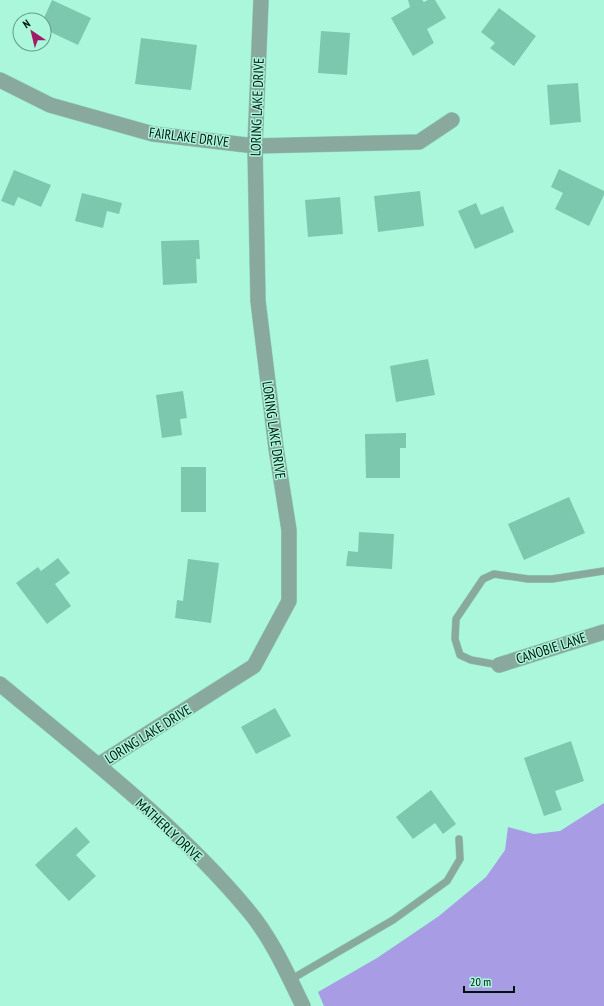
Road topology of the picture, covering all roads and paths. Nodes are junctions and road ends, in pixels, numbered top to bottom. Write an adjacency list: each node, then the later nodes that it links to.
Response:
1 (261, 0): 4 (street, LORING LAKE DRIVE)
2 (0, 80): 4 (street, FAIRLAKE DRIVE)
3 (452, 120): 4 (street, FAIRLAKE DRIVE)
4 (255, 146): 9 (street, LORING LAKE DRIVE)
5 (604, 571): 7 (lane)
6 (604, 632): 7 (street, CANOBIE LANE)
7 (499, 665)
8 (0, 684): 9 (street, MATHERLY DRIVE)
9 (98, 765): 11 (street, MATHERLY DRIVE)
10 (459, 839): 11 (lane)
11 (290, 980): 12 (street, MATHERLY DRIVE)
12 (303, 1006)

